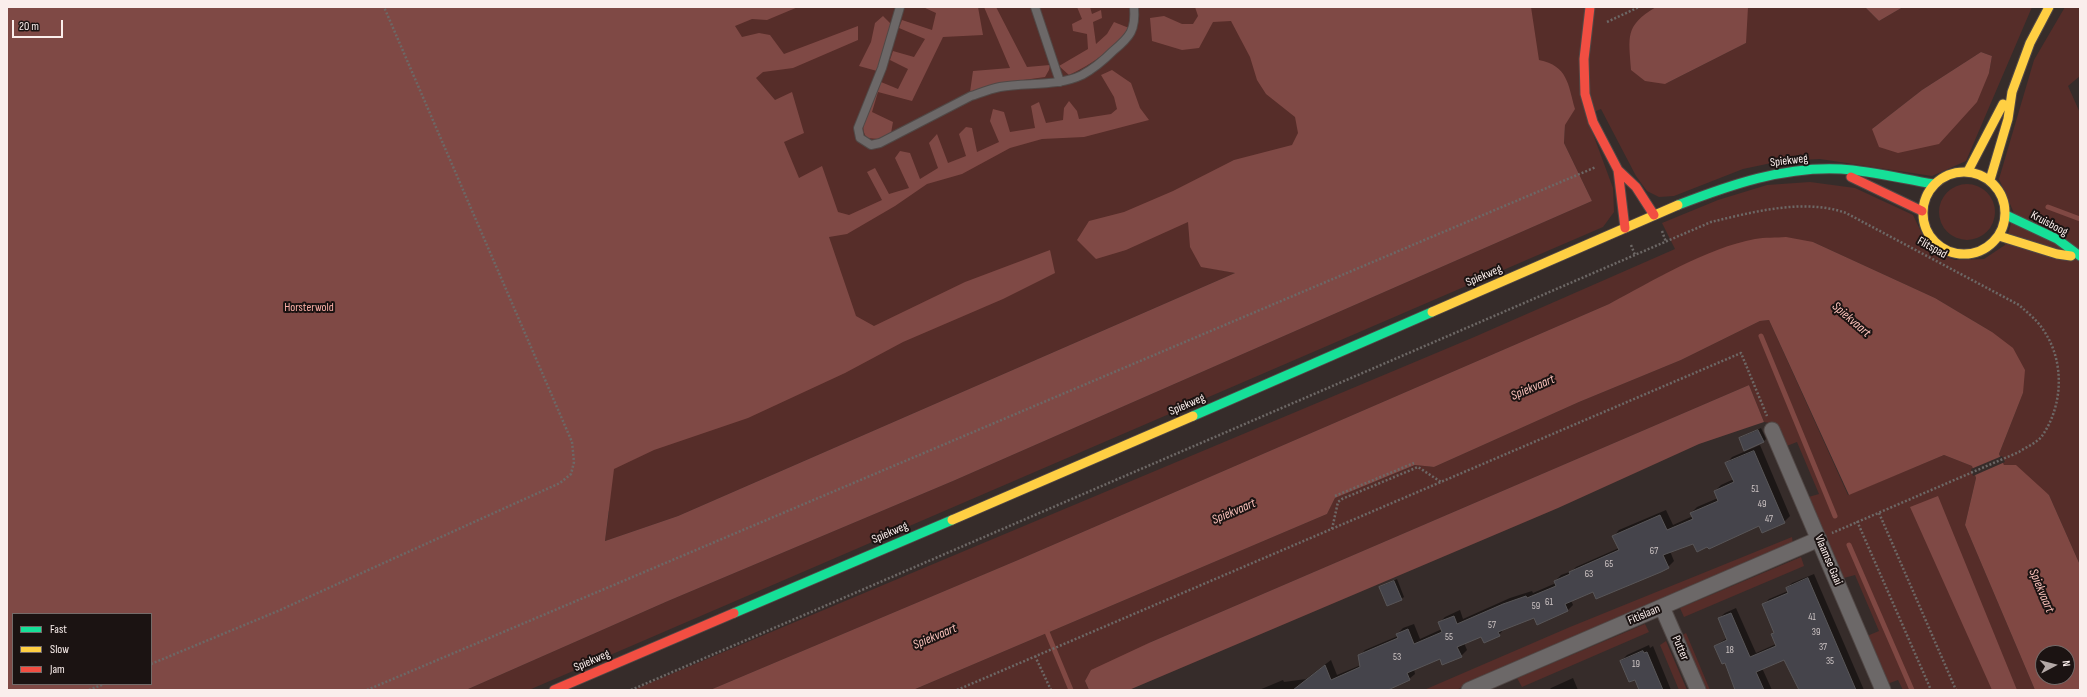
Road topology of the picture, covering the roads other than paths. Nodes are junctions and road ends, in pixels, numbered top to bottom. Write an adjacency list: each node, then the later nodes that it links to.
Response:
1 (900, 7): 6 (lane)
2 (1036, 7): 6 (lane)
3 (1134, 7): 6 (lane)
4 (1590, 7): 8 (main road)
5 (2049, 7): 7 (main road)
6 (1060, 82)
7 (2012, 92): 10 (main road); 11 (main road)
8 (1618, 170): 14 (main road); 16 (main road)
9 (1836, 171): 12 (main road, Spiekweg); 13 (main road, Spiekweg); 14 (main road, Spiekweg)
10 (1968, 171): 11 (main road); 12 (main road)
11 (1990, 180): 15 (main road)
12 (1934, 184): 13 (main road)
13 (1922, 211): 17 (main road)
14 (1654, 215): 16 (main road, Spiekweg)
15 (2006, 215): 17 (main road); 18 (main road, Kruisboog)
16 (1624, 228): 23 (main road, Spiekweg)
17 (1999, 236): 18 (main road, Kruisboog)
18 (2080, 257)
19 (1772, 430): 20 (street, Vlaamse Gaai)
20 (1819, 539): 21 (street, Fitislaan); 26 (street, Vlaamse Gaai)
21 (1662, 607): 22 (street, Fitislaan); 25 (street, Putter)
22 (1502, 684): 24 (street, Fitislaan)
23 (554, 690)
24 (1469, 690)
25 (1698, 690)
26 (1883, 690)

